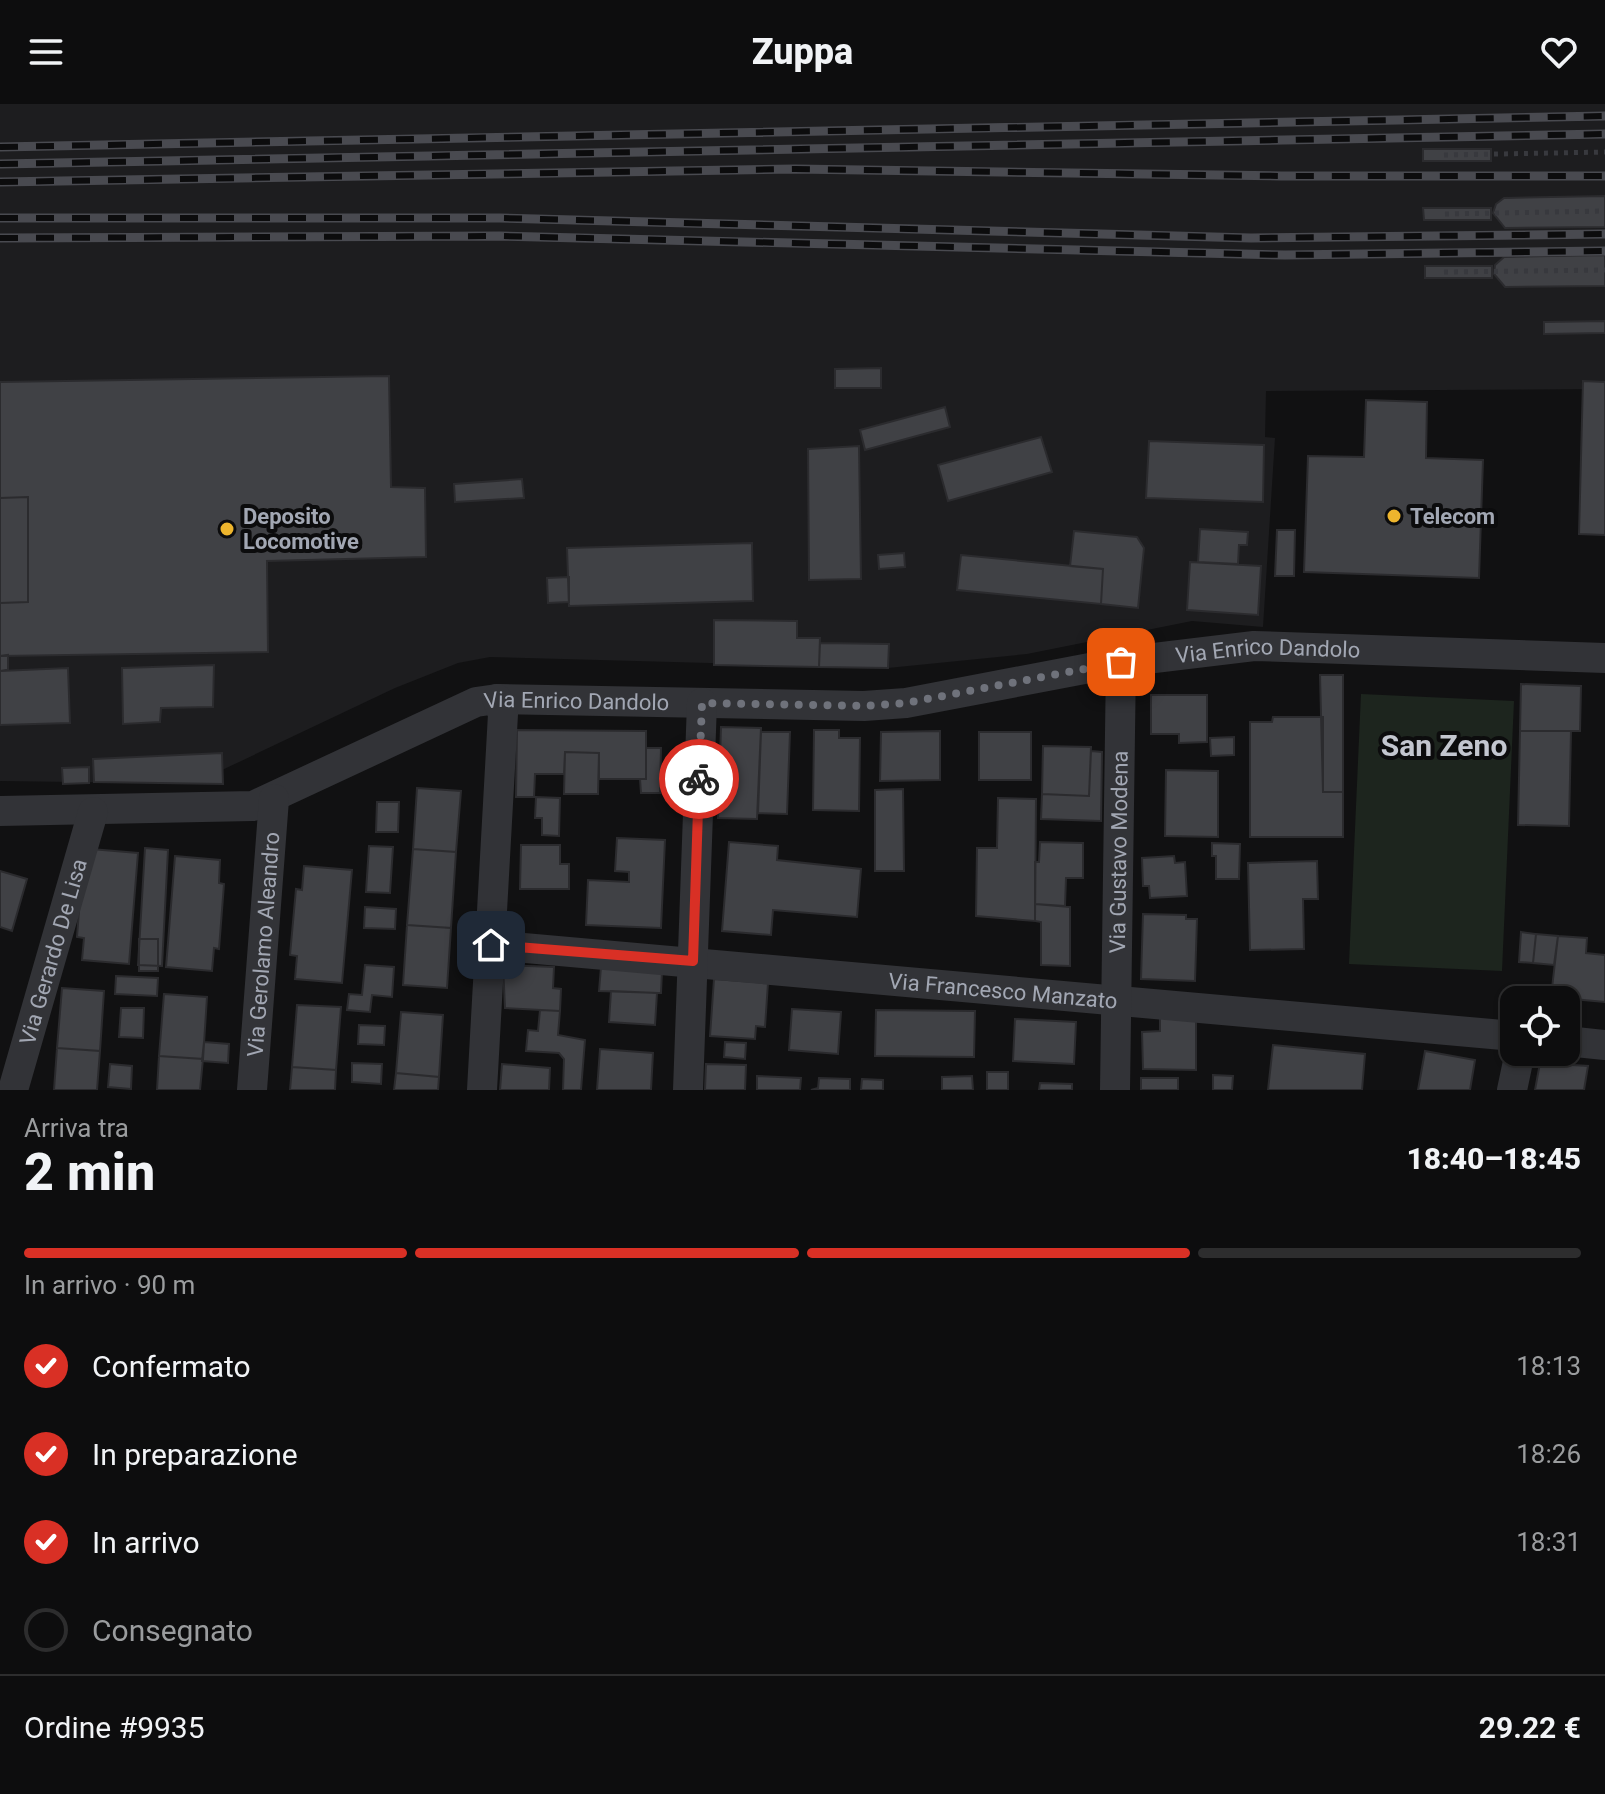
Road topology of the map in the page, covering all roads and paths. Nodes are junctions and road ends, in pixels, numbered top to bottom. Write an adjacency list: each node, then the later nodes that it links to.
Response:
1 (1605, 152): 2 (path)
2 (1444, 155)
3 (1605, 211): 4 (path)
4 (1445, 214)
5 (1605, 270): 6 (path)
6 (1444, 272)
7 (1605, 658): 8 (street, Via Enrico Dandolo)
8 (1121, 662): 10 (street, Via Enrico Dandolo); 16 (street, Via Gustavo Modena)
9 (497, 699): 10 (street, Via Enrico Dandolo); 11 (street, Via Enrico Dandolo); 14 (street)
10 (702, 703): 15 (street)
11 (274, 799): 13 (street, Via Enrico Dandolo); 22 (street, Via Gerolamo Aleandro)
12 (0, 811): 13 (street, Via Enrico Dandolo)
13 (93, 812): 21 (street, Via Gerardo De Lisa)
14 (491, 945): 15 (street, Via Francesco Manzato); 23 (street)
15 (693, 961): 16 (street, Via Francesco Manzato); 24 (street)
16 (1116, 998): 17 (street, Via Francesco Manzato); 25 (street, Via Gustavo Modena)
17 (1500, 1035)
18 (1580, 1042): 19 (street)
19 (1605, 1045)
20 (1517, 1066): 26 (street)
21 (13, 1090)
22 (252, 1090)
23 (482, 1090)
24 (688, 1090)
25 (1115, 1090)
26 (1512, 1090)

